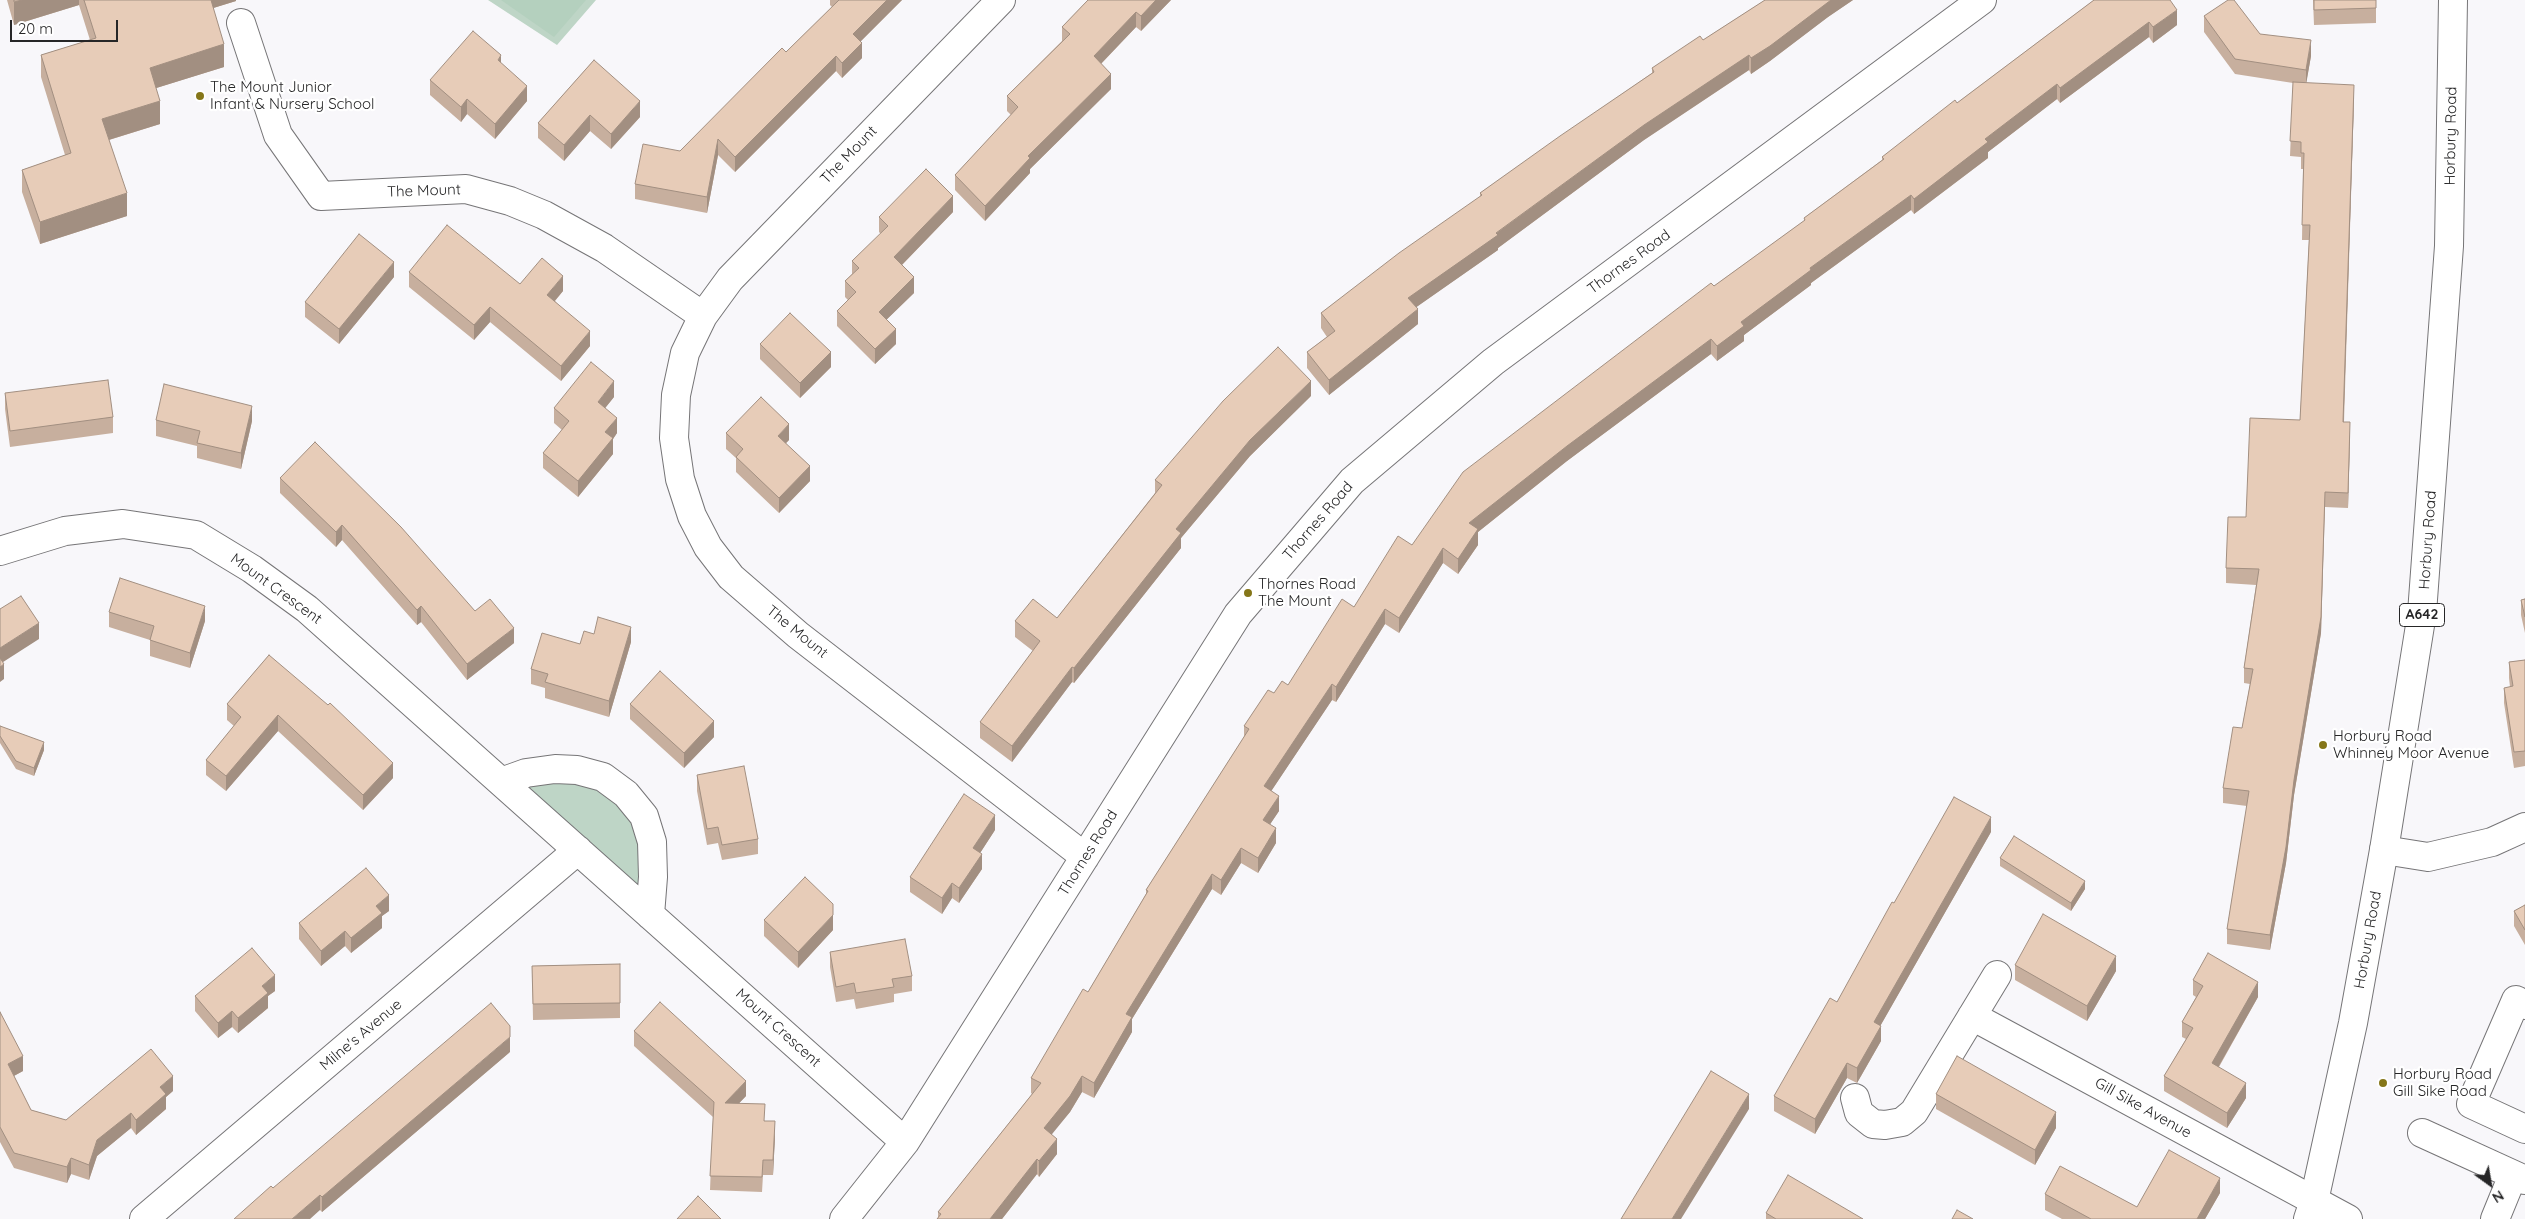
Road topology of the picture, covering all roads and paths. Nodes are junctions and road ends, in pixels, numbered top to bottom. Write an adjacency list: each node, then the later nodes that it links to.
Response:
1 (1001, 0): 5 (main road, The Mount)
2 (1982, 0): 11 (main road, Thornes Road)
3 (2452, 0): 10 (main road, Horbury Road / A642)
4 (241, 23): 5 (main road, The Mount)
5 (703, 316): 11 (main road, The Mount)
6 (0, 551): 7 (main road, Mount Crescent)
7 (501, 782): 9 (main road, Mount Crescent); 12 (main road)
8 (2525, 828): 10 (main road)
9 (578, 850): 12 (main road, Mount Crescent); 22 (main road, Milne's Avenue)
10 (2384, 850): 21 (main road, Horbury Road / A642)
11 (1085, 857): 19 (main road, Thornes Road)
12 (650, 915): 19 (main road, Mount Crescent)
13 (1997, 975): 15 (main road)
14 (2525, 1005): 17 (main road)
15 (1972, 1016): 16 (main road); 21 (main road, Gill Sike Avenue)
16 (1855, 1098)
17 (2525, 1129)
18 (2422, 1133): 20 (main road)
19 (905, 1142): 23 (main road, Thornes Road)
20 (2519, 1177): 25 (main road)
21 (2310, 1210): 24 (main road, Gill Sike Avenue)
22 (144, 1219)
23 (844, 1219)
24 (2348, 1219)
25 (2495, 1219)

